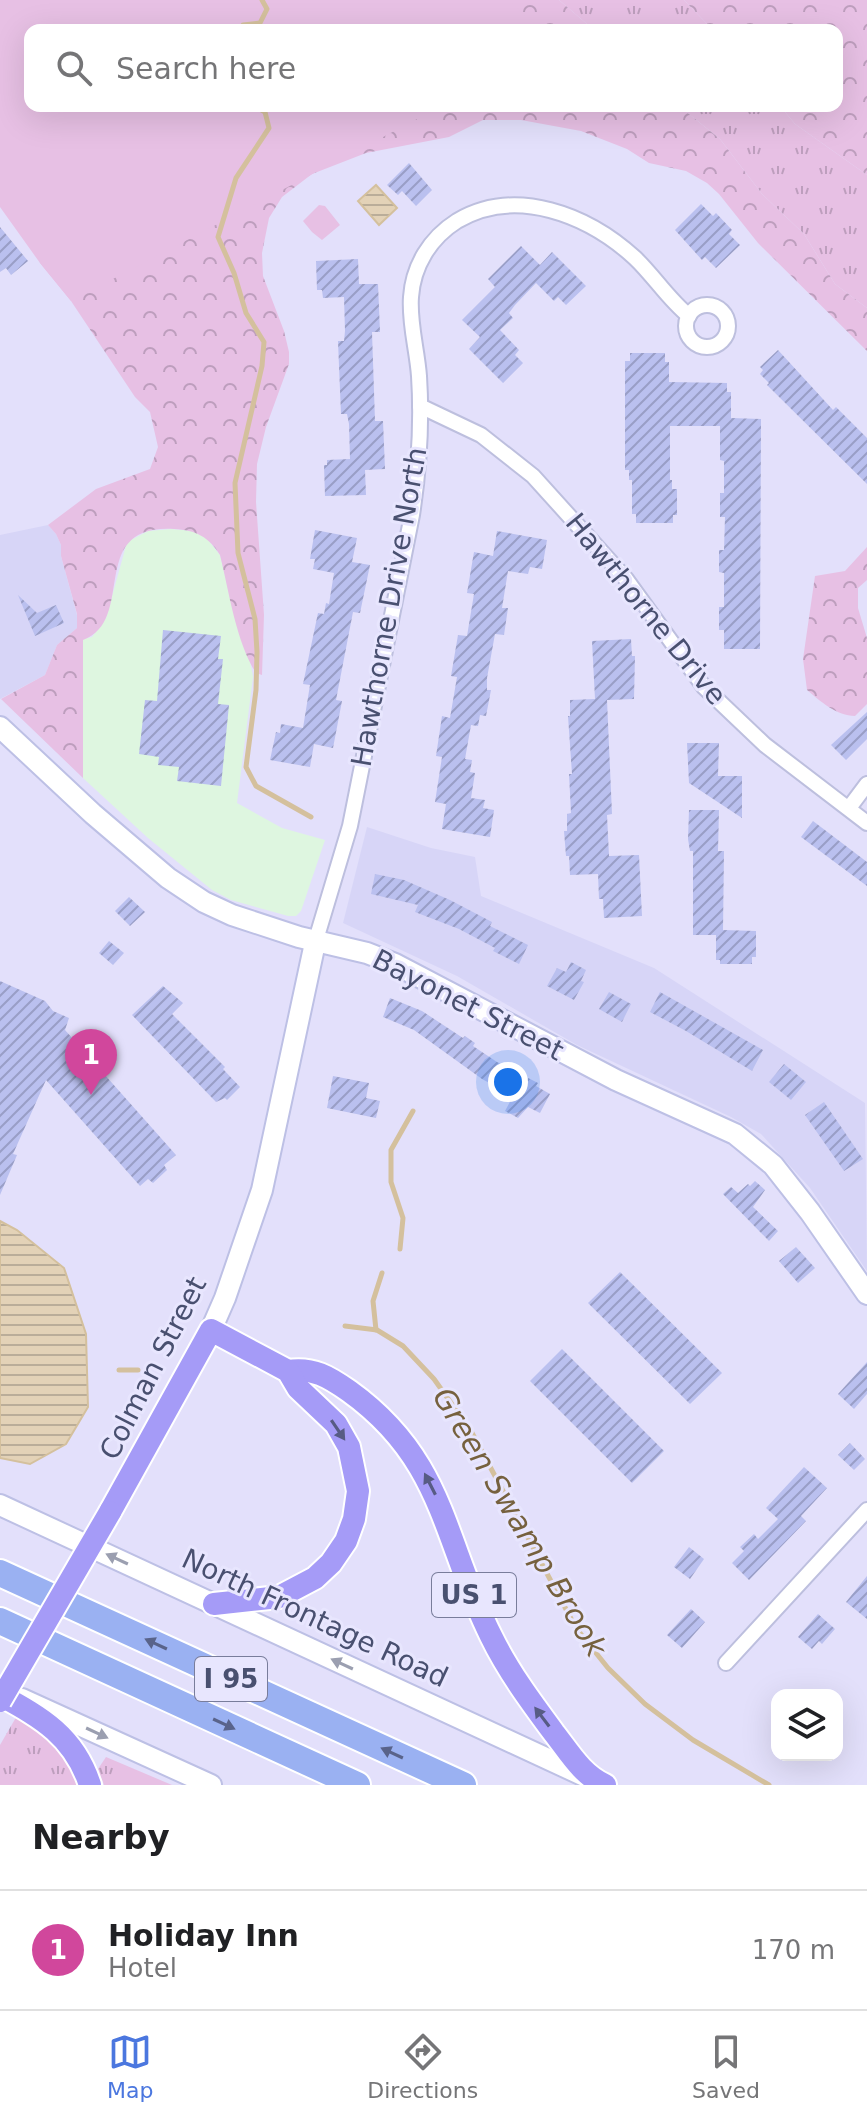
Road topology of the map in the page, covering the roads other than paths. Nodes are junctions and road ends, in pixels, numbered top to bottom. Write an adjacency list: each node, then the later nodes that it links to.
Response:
1 (689, 316): 2 (street, Hawthorne Drive North)
2 (420, 406): 5 (street, Hawthorne Drive); 7 (street, Hawthorne Drive North)
3 (0, 727): 7 (street, Bayonet Street)
4 (867, 784): 5 (street)
5 (849, 808): 6 (street, Hawthorne Drive)
6 (867, 823)
7 (315, 943): 8 (street, Bayonet Street); 9 (street, Colman Street)
8 (867, 1294)
9 (211, 1330): 10 (main road, US 1); 18 (main road, Colman Street, bridge)
10 (288, 1371): 14 (main road, one-way to 14); 19 (main road, US 1, one-way to 10)
11 (0, 1505): 14 (street, North Frontage Road, one-way to 11)
12 (867, 1510): 16 (street)
13 (0, 1573): 23 (highway, I 95, one-way to 13)
14 (214, 1604): 19 (street, North Frontage Road, one-way to 14)
15 (0, 1621): 22 (highway, I 95, one-way to 22)
16 (726, 1663)
17 (0, 1689): 21 (street, one-way to 21)
18 (0, 1698): 20 (main road)
19 (598, 1782)
20 (90, 1785)
21 (211, 1785)
22 (357, 1785)
23 (463, 1785)

